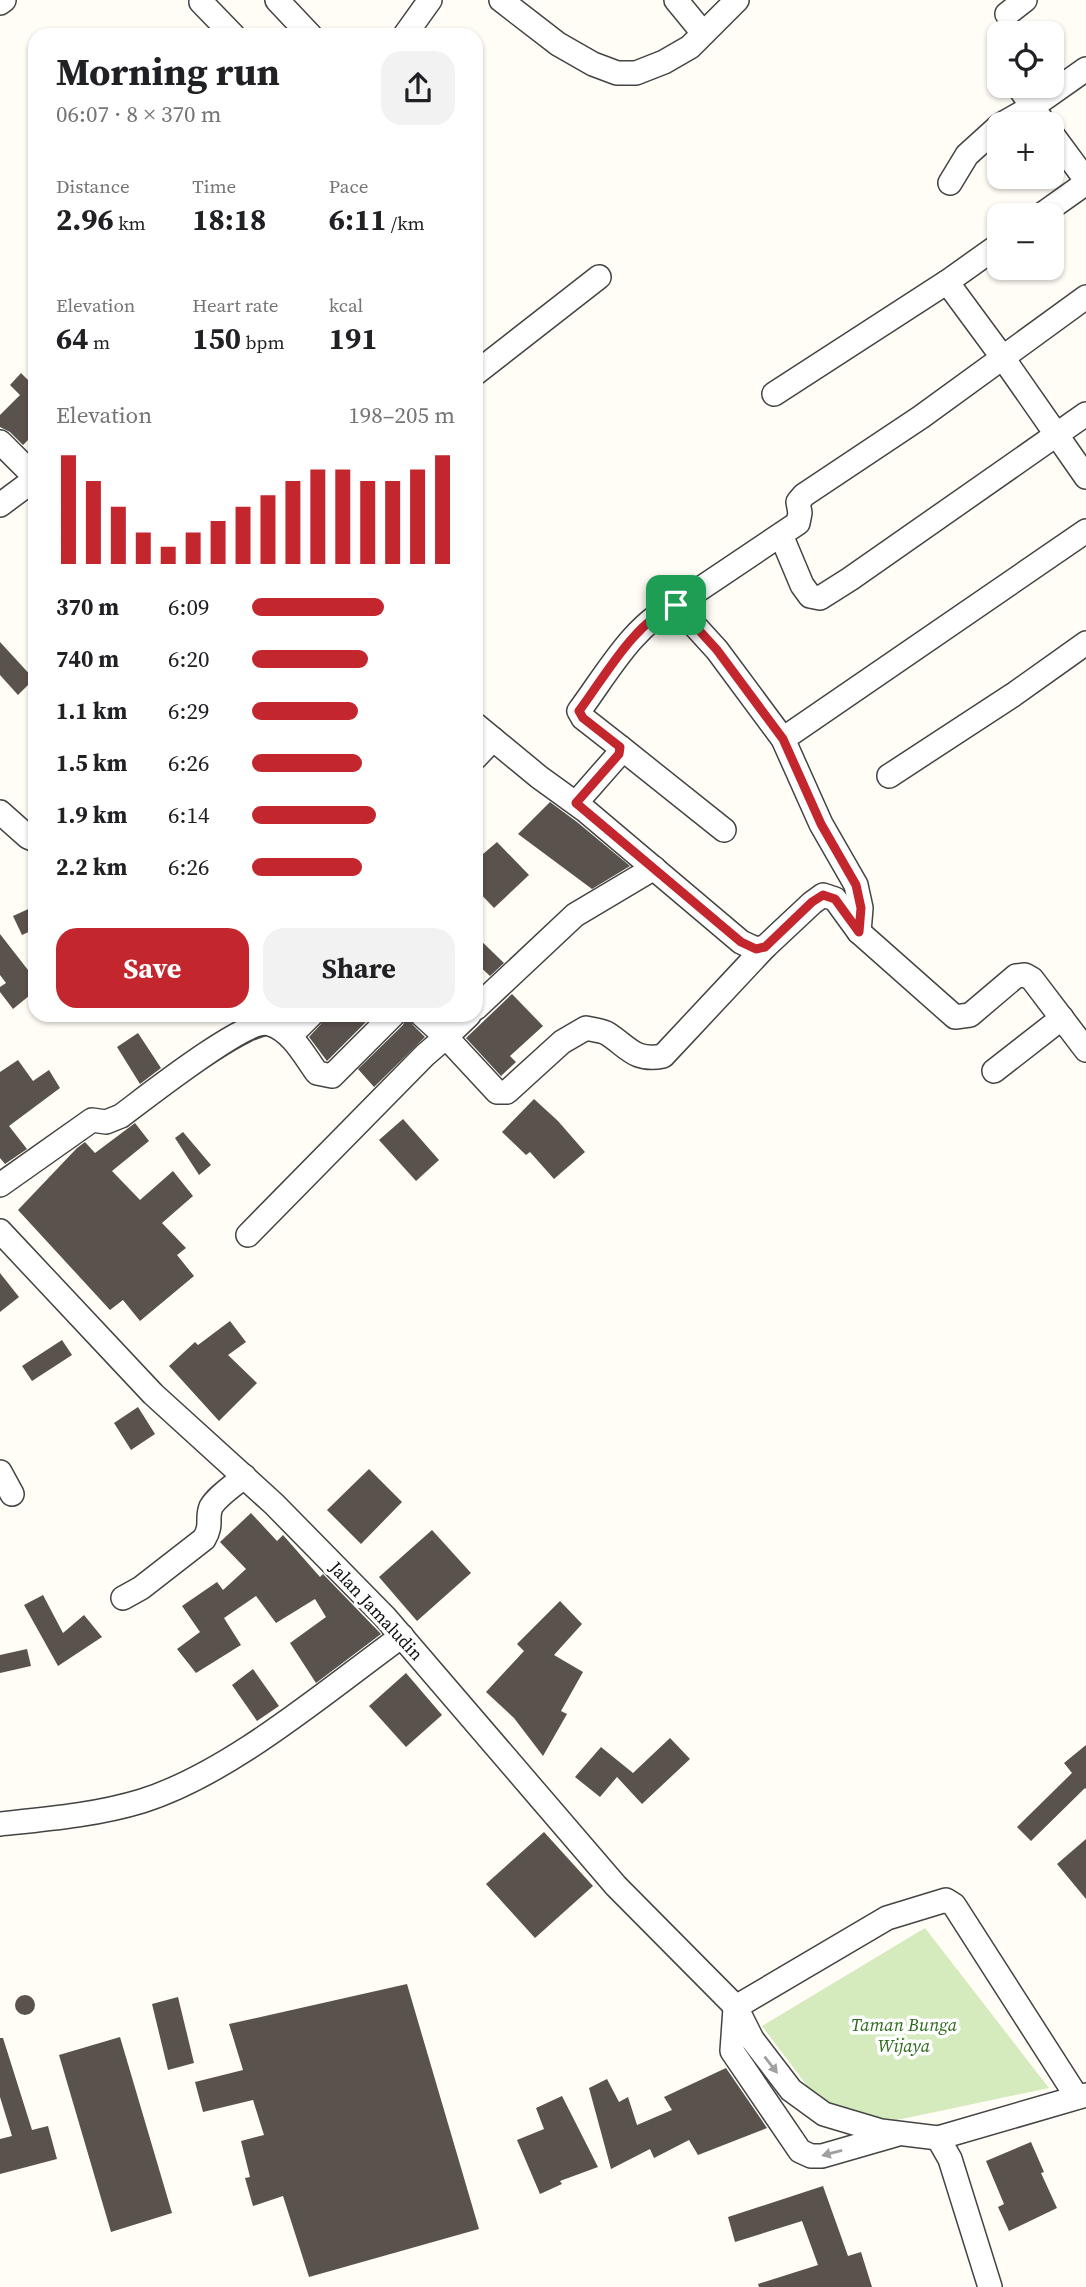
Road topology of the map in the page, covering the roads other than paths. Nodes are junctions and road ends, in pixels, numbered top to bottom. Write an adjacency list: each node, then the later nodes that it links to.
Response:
1 (277, 0): 8 (street)
2 (430, 0): 9 (street)
3 (501, 0): 10 (street)
4 (676, 0): 10 (street)
5 (737, 0): 10 (street)
6 (201, 2): 7 (street)
7 (226, 28)
8 (303, 28)
9 (410, 28)
10 (703, 33)
11 (1086, 68): 12 (street)
12 (1042, 112)
13 (987, 137): 16 (street)
14 (1064, 151): 15 (street)
15 (1086, 182): 17 (street)
16 (950, 183)
17 (1057, 203)
18 (987, 254): 20 (street)
19 (599, 277): 23 (street)
20 (947, 282): 22 (street); 24 (street)
21 (1086, 297): 22 (street)
22 (1003, 358): 26 (street); 33 (street)
23 (483, 368)
24 (775, 394)
25 (1086, 414): 26 (street)
26 (1056, 435): 29 (street); 33 (street)
27 (0, 442): 28 (street)
28 (28, 471)
29 (1086, 477)
30 (28, 483): 31 (street)
31 (0, 505)
32 (1086, 531): 37 (street)
33 (781, 535): 34 (street)
34 (676, 605): 37 (street); 38 (street)
35 (1086, 643): 39 (street)
36 (485, 732): 40 (street)
37 (783, 739): 45 (street)
38 (620, 747): 40 (street); 42 (street)
39 (889, 776)
40 (576, 803): 44 (street)
41 (0, 812): 43 (street)
42 (724, 830)
43 (28, 837)
44 (654, 868): 46 (street); 47 (street)
45 (859, 932): 46 (street); 48 (street)
46 (765, 947): 54 (street)
47 (483, 1002)
48 (1073, 1021): 55 (street); 56 (street)
49 (304, 1022): 53 (street)
50 (386, 1022): 53 (street)
51 (430, 1022): 54 (street)
52 (462, 1022): 54 (street)
53 (290, 1036): 57 (street)
54 (446, 1037): 59 (street)
55 (1086, 1050)
56 (994, 1071)
57 (0, 1185)
58 (0, 1231): 61 (street, Jalan Jamaludin)
59 (248, 1235)
60 (0, 1472): 62 (street)
61 (244, 1476): 63 (street); 64 (street, Jalan Jamaludin)
62 (12, 1494)
63 (123, 1598)
64 (402, 1636): 65 (street); 66 (street, Jalan Jamaludin)
65 (0, 1824)
66 (736, 2007): 67 (street); 68 (street, Jalan Jamaludin, one-way to 68); 68 (street, Jalan Jamaludin, one-way to 66)
67 (1081, 2096): 69 (street)
68 (898, 2134): 69 (street, Jalan Jamaludin)
69 (938, 2138): 70 (street)
70 (990, 2287)

